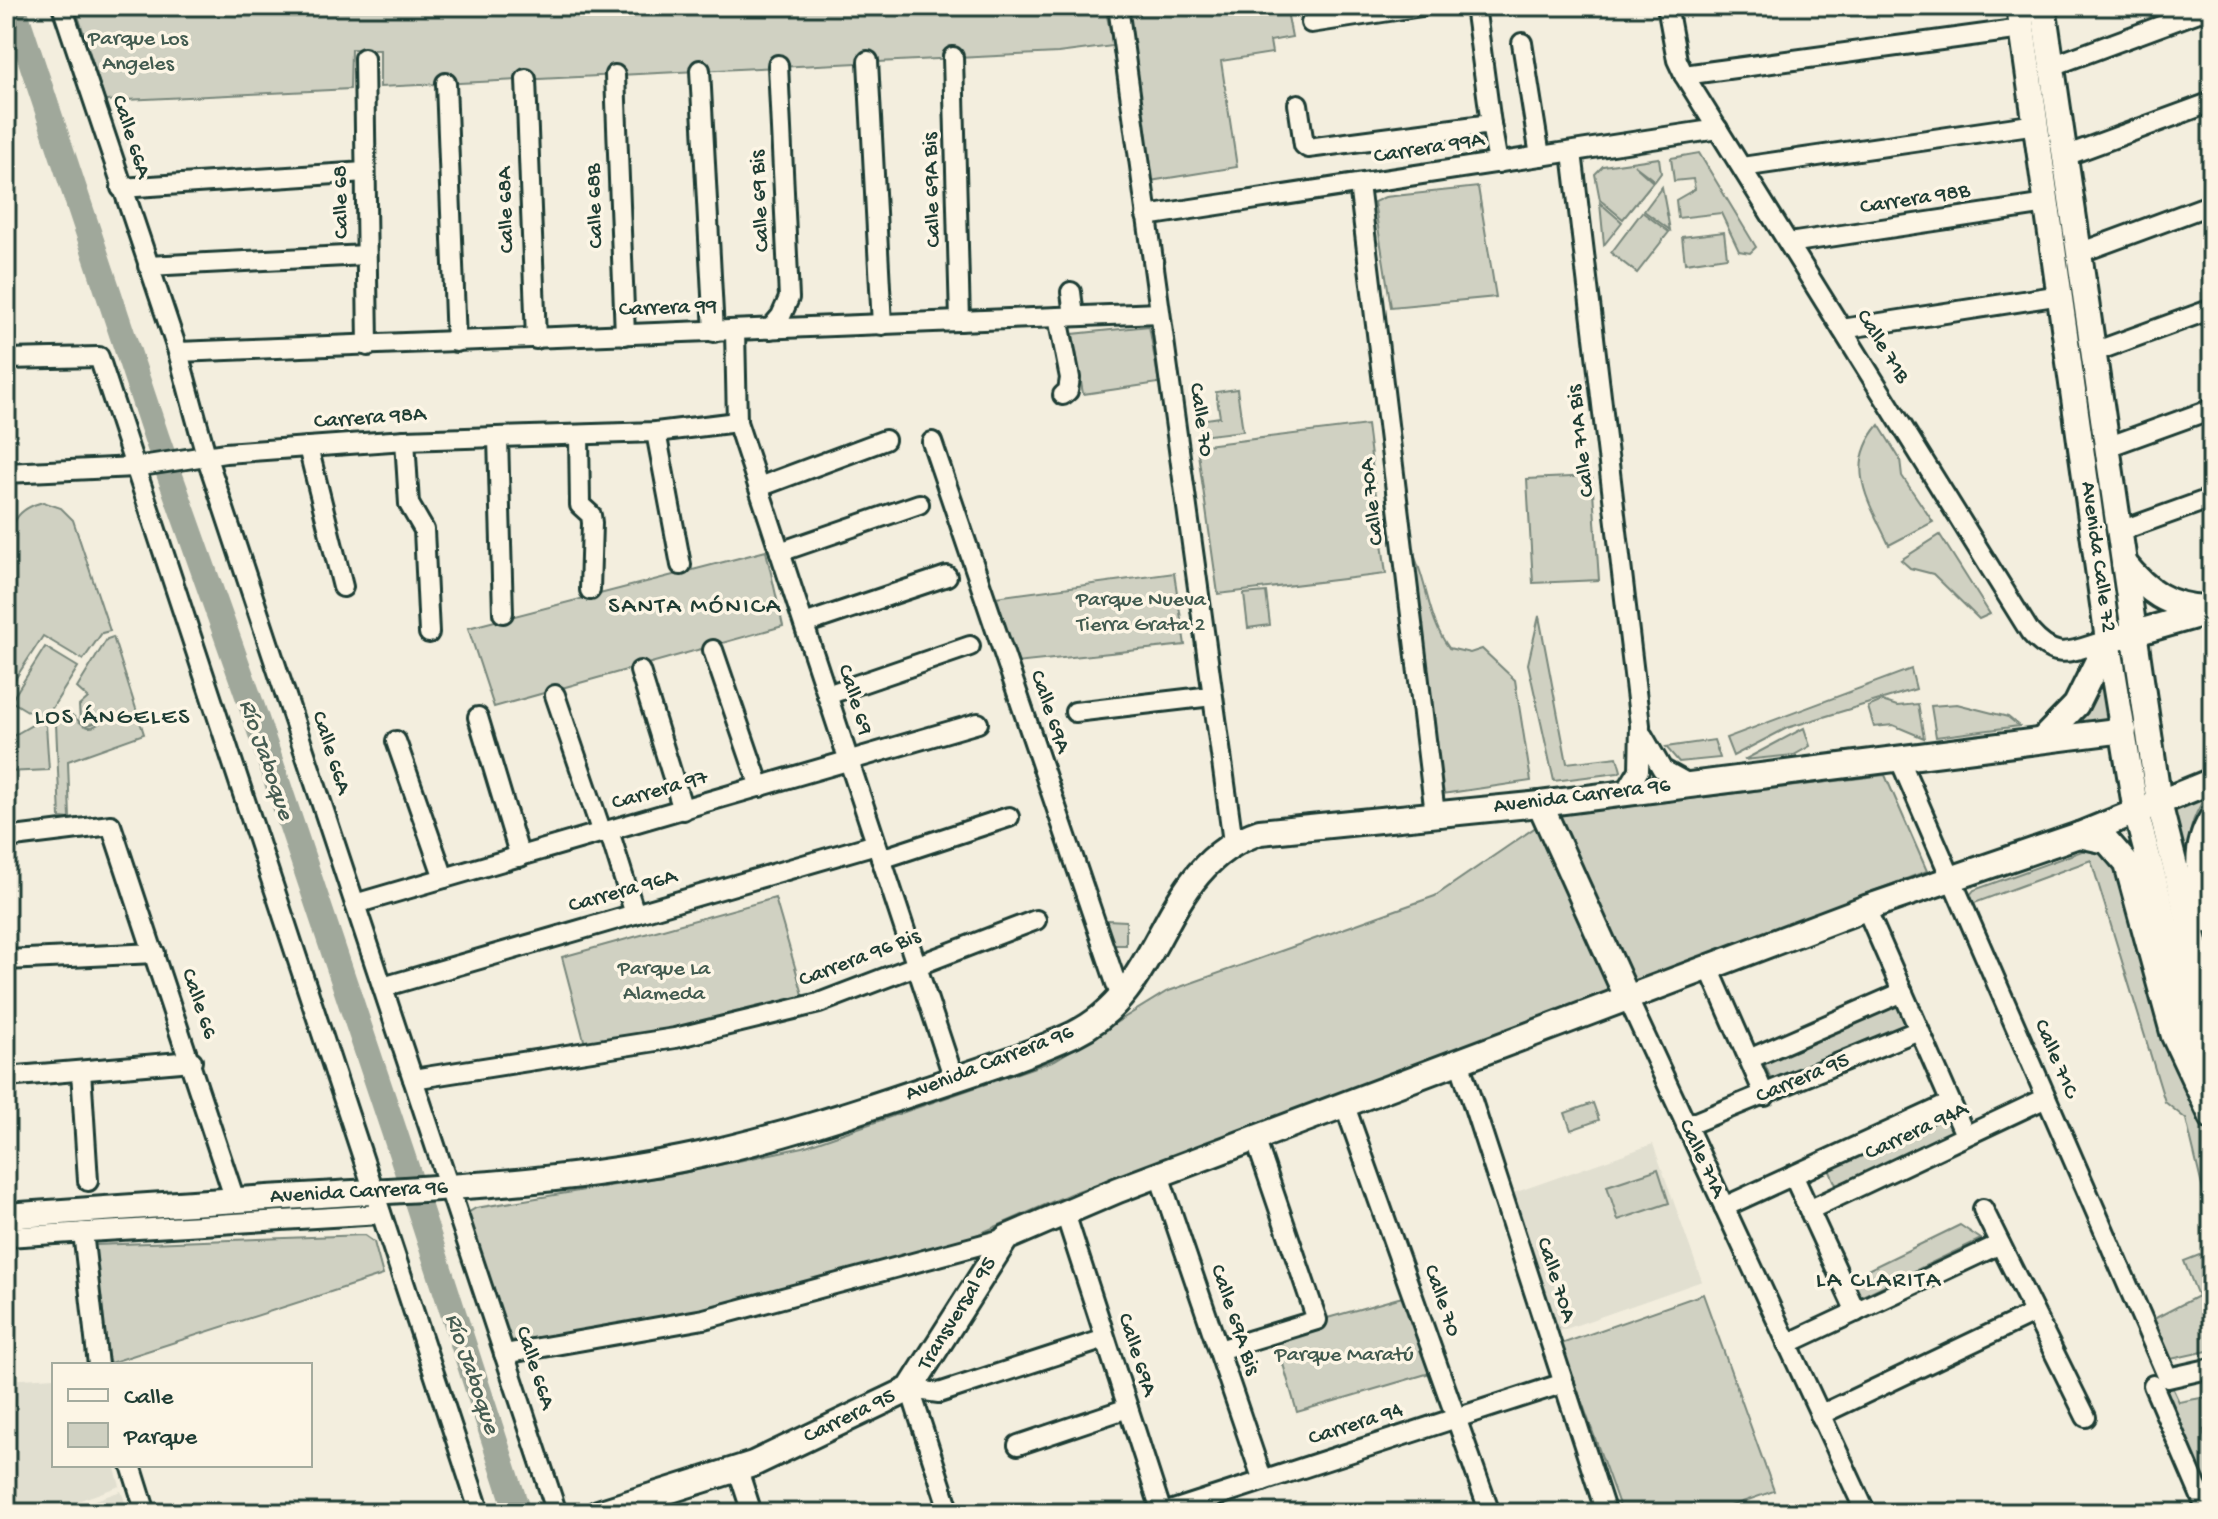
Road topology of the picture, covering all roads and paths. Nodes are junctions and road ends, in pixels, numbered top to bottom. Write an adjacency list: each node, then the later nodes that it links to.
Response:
1 (62, 6): 33 (street, Calle 66A)
2 (1118, 6): 36 (street, Calle 70)
3 (1422, 6): 9 (street)
4 (1475, 6): 23 (street)
5 (1667, 6): 18 (street, Calle 71B)
6 (2043, 6): 15 (main road, Avenida Calle 72)
7 (2212, 7): 15 (street)
8 (2021, 17): 18 (street); 34 (main road, Avenida Calle 72)
9 (1311, 23)
10 (1522, 43): 27 (street)
11 (953, 57): 46 (street, Calle 69A Bis)
12 (364, 58): 31 (street, Calle 68)
13 (868, 61): 47 (street)
14 (778, 65): 48 (street, Calle 69 Bis)
15 (2052, 66): 28 (main road, Avenida Calle 72)
16 (700, 70): 51 (street)
17 (615, 75): 52 (street, Calle 68B)
18 (1684, 75): 25 (street, Calle 71B)
19 (526, 79): 53 (street, Calle 68A)
20 (446, 83): 54 (street)
21 (2212, 102): 28 (street)
22 (1298, 104): 23 (street)
23 (1491, 124): 29 (street)
24 (2023, 126): 30 (street)
25 (1718, 129): 26 (street, Carrera 99A); 30 (street, Calle 71B)
26 (1572, 152): 27 (street, Carrera 99A); 98 (street, Calle 71A Bis)
27 (1540, 156): 29 (street, Carrera 99A)
28 (2065, 156): 38 (main road, Avenida Calle 72)
29 (1498, 163): 32 (street, Carrera 99A)
30 (1742, 167): 37 (street, Calle 71B)
31 (365, 172): 33 (street); 39 (street, Calle 68)
32 (1359, 184): 36 (street, Carrera 99A); 111 (street, Calle 70A)
33 (121, 188): 40 (street, Calle 66A)
34 (2047, 204): 37 (street, Carrera 98B); 42 (main road, Avenida Calle 72)
35 (2212, 204): 38 (street)
36 (1146, 216): 44 (street, Calle 70)
37 (1789, 243): 49 (street, Calle 71B)
38 (2079, 253): 57 (main road, Avenida Calle 72)
39 (366, 255): 40 (street); 55 (street, Calle 68)
40 (148, 266): 56 (street, Calle 66A)
41 (1071, 292): 45 (street)
42 (2061, 295): 49 (street); 88 (main road, Avenida Calle 72)
43 (2212, 309): 57 (street)
44 (1160, 313): 45 (street, Carrera 99); 94 (street, Calle 70)
45 (1066, 317): 46 (street, Carrera 99); 59 (street)
46 (960, 321): 47 (street, Carrera 99)
47 (882, 325): 48 (street, Carrera 99)
48 (770, 329): 50 (street, Carrera 99)
49 (1842, 329): 88 (street, Calle 71B)
50 (735, 331): 51 (street, Carrera 99); 61 (street, Calle 69)
51 (714, 332): 52 (street, Carrera 99)
52 (625, 335): 53 (street, Carrera 99)
53 (536, 339): 54 (street, Carrera 99)
54 (456, 342): 55 (street, Carrera 99)
55 (368, 346): 56 (street, Carrera 99)
56 (178, 352): 70 (street, Calle 66A)
57 (2094, 352): 69 (main road, Avenida Calle 72)
58 (6, 359): 71 (street)
59 (1063, 395)
60 (2212, 409): 69 (street)
61 (737, 422): 62 (street, Carrera 98A); 73 (street, Calle 69)
62 (656, 432): 63 (street, Carrera 98A); 79 (street)
63 (579, 435): 64 (street, Carrera 98A); 82 (street)
64 (498, 438): 65 (street, Carrera 98A); 84 (street)
65 (405, 440): 68 (street, Carrera 98A); 86 (street)
66 (885, 440): 73 (street)
67 (932, 442): 133 (street, Calle 69A)
68 (308, 447): 70 (street, Carrera 98A); 81 (street)
69 (2107, 447): 76 (main road, Avenida Calle 72)
70 (202, 456): 71 (street, Carrera 98A); 122 (street, Calle 66A)
71 (135, 467): 72 (street, Carrera 98A); 157 (street)
72 (6, 473)
73 (759, 487): 77 (street, Calle 69)
74 (2212, 498): 76 (street)
75 (919, 504): 77 (street)
76 (2120, 531): 78 (main road, Avenida Calle 72)
77 (780, 552): 85 (street, Calle 69)
78 (2124, 563): 83 (main road); 87 (main road, Avenida Calle 72)
79 (681, 565)
80 (947, 576): 85 (street)
81 (343, 587)
82 (590, 590)
83 (2212, 610): 87 (main road)
84 (503, 613)
85 (804, 624): 93 (street, Calle 69)
86 (429, 633)
87 (2134, 633): 88 (main road); 109 (main road, Avenida Calle 72)
88 (2108, 640): 99 (main road, Avenida Calle 72); 100 (main road)
89 (970, 646): 93 (street)
90 (713, 650): 106 (street)
91 (640, 671): 110 (street)
92 (555, 695): 114 (street)
93 (827, 695): 103 (street, Calle 69)
94 (1212, 696): 95 (street); 117 (street, Calle 70)
95 (1075, 712)
96 (478, 717): 119 (street)
97 (978, 723): 103 (street, Carrera 97)
98 (1640, 725): 105 (street, Calle 71A Bis); 107 (street, Calle 71A Bis)
99 (2124, 730): 100 (main road, Avenida Carrera 96); 109 (main road, Avenida Calle 72)
100 (2041, 740): 102 (main road, Avenida Carrera 96)
101 (396, 741): 120 (street)
102 (1899, 758): 105 (main road, Avenida Carrera 96); 121 (street, Calle 71C)
103 (849, 762): 106 (street, Carrera 97); 118 (street, Calle 69)
104 (2212, 781): 109 (main road)
105 (1691, 785): 107 (main road, Avenida Carrera 96)
106 (760, 787): 110 (street, Carrera 97)
107 (1625, 793): 108 (main road, Avenida Carrera 96)
108 (1540, 804): 111 (main road, Avenida Carrera 96); 134 (main road, Calle 71A)
109 (2148, 807): 115 (main road); 135 (main road, Avenida Calle 72); 146 (main road, Avenida Calle 72)
110 (683, 810): 114 (street, Carrera 97)
111 (1435, 814): 117 (main road, Avenida Carrera 96)
112 (1009, 817): 118 (street, Carrera 96A)
113 (2212, 818): 126 (main road)
114 (605, 832): 119 (street, Carrera 97); 124 (street)
115 (2079, 835): 121 (main road); 149 (main road)
116 (6, 838): 127 (street, Calle 66)
117 (1233, 842): 133 (main road, Avenida Carrera 96)
118 (878, 852): 124 (street, Carrera 96A); 129 (street, Calle 69)
119 (520, 857): 120 (street, Carrera 97)
120 (444, 878): 122 (street, Carrera 97)
121 (1950, 878): 123 (main road); 145 (street, Calle 71C)
122 (355, 904): 131 (street, Calle 66A)
123 (1866, 908): 130 (main road); 132 (street)
124 (635, 914): 131 (street, Carrera 96A)
125 (1036, 920): 129 (street, Carrera 96 Bis)
126 (2212, 922)
127 (155, 953): 128 (street); 138 (street, Calle 66)
128 (6, 960)
129 (916, 964): 142 (street, Carrera 96 Bis); 143 (street, Calle 69)
130 (1709, 968): 134 (main road); 137 (street)
131 (383, 987): 142 (street, Calle 66A)
132 (1903, 992): 136 (street); 137 (street)
133 (1121, 998): 143 (main road, Avenida Carrera 96)
134 (1628, 999): 139 (main road); 150 (street, Calle 71A)
135 (2212, 1013)
136 (1919, 1030): 144 (street, Carrera 95); 147 (street)
137 (1749, 1059): 144 (street)
138 (192, 1061): 140 (street); 158 (street, Calle 66)
139 (1459, 1061): 148 (main road); 177 (street, Calle 70A)
140 (81, 1071): 141 (street); 155 (street)
141 (6, 1077)
142 (413, 1079): 156 (street, Calle 66A)
143 (954, 1079): 156 (main road, Avenida Carrera 96)
144 (1765, 1096): 150 (street, Carrera 95)
145 (2046, 1098): 151 (street, Carrera 94A); 176 (street, Calle 71C)
146 (2212, 1100)
147 (1951, 1103): 151 (street); 154 (street, Carrera 94A)
148 (1345, 1106): 152 (main road); 181 (street, Calle 70)
149 (2212, 1117)
150 (1686, 1126): 159 (street, Calle 71A)
151 (1965, 1135): 161 (street, Carrera 94A)
152 (1255, 1138): 153 (main road); 172 (street)
153 (1159, 1175): 162 (main road); 172 (street, Calle 69A Bis)
154 (1793, 1175): 159 (street, Carrera 94A); 161 (street)
155 (88, 1181)
156 (445, 1188): 157 (main road, Avenida Carrera 96); 173 (street, Calle 66A)
157 (383, 1199): 158 (main road, Avenida Carrera 96); 164 (street, Avenida Carrera 96); 188 (street)
158 (235, 1200): 163 (main road, Avenida Carrera 96)
159 (1724, 1207): 171 (street, Calle 71A)
160 (1983, 1209): 167 (street)
161 (1809, 1210): 168 (street)
162 (1065, 1213): 166 (main road); 170 (street, Calle 69A)
163 (6, 1216)
164 (83, 1232): 165 (street, Avenida Carrera 96); 174 (street)
165 (6, 1237)
166 (1006, 1238): 173 (street); 178 (main road, Transversal 95)
167 (2000, 1244): 168 (street); 169 (street)
168 (1856, 1312): 171 (street)
169 (2034, 1313): 180 (street); 182 (street)
170 (1105, 1339): 178 (street, Carrera 95); 179 (street, Calle 69A)
171 (1787, 1344): 180 (street, Calle 71A)
172 (1219, 1350): 186 (street, Calle 69A Bis)
173 (504, 1354): 189 (street, Calle 66A)
174 (98, 1363)
175 (2212, 1368): 176 (street)
176 (2160, 1382): 197 (street, Calle 71C)
177 (1564, 1383): 181 (street, Carrera 94); 195 (street, Calle 70A)
178 (910, 1389): 185 (main road, Carrera 95); 192 (street)
179 (1128, 1408): 183 (street); 193 (street, Calle 69A)
180 (1820, 1415): 196 (street, Calle 71A)
181 (1457, 1417): 186 (street, Carrera 94); 194 (street, Calle 70)
182 (2086, 1417)
183 (1018, 1445)
184 (132, 1467): 187 (street)
185 (738, 1470): 190 (main road, Carrera 95); 191 (street)
186 (1263, 1481): 193 (street, Carrera 94)
187 (146, 1513)
188 (480, 1513)
189 (557, 1513)
190 (598, 1513)
191 (752, 1513)
192 (950, 1513)
193 (1163, 1513)
194 (1490, 1513)
195 (1606, 1513)
196 (1866, 1513)
197 (2208, 1513)

